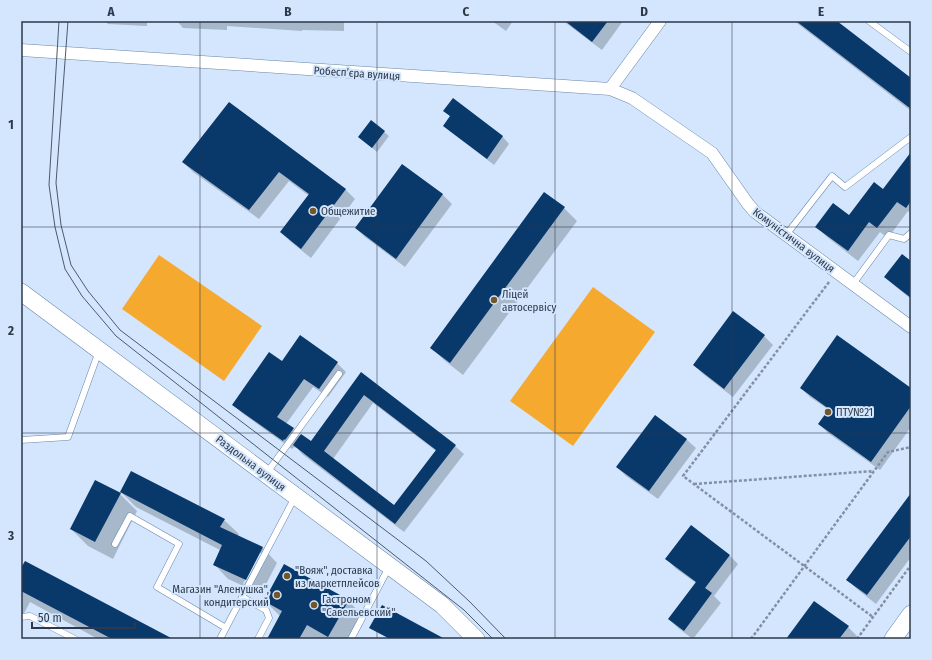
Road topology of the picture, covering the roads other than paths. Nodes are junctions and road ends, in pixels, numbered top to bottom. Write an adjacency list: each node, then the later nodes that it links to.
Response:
1 (660, 21): 5 (street)
2 (869, 21): 4 (lane)
3 (21, 50): 5 (street, Робесп’єра вулиця)
4 (911, 52)
5 (610, 89): 8 (street, Комуністична вулиця)
6 (911, 137): 8 (lane)
7 (911, 233): 9 (lane)
8 (786, 234): 9 (street, Комуністична вулиця)
9 (853, 284): 11 (street, Комуністична вулиця)
10 (21, 292): 12 (street, Раздольна вулиця)
11 (911, 327)
12 (99, 350): 14 (lane); 15 (street, Раздольна вулиця)
13 (339, 374): 15 (lane)
14 (21, 440)
15 (266, 474): 16 (street, Раздольна вулиця)
16 (296, 496): 18 (street, Раздольна вулиця); 19 (lane)
17 (115, 544): 22 (lane)
18 (390, 566): 26 (lane); 27 (street, Раздольна вулиця)
19 (242, 598): 22 (lane); 25 (lane)
20 (911, 614): 28 (street)
21 (21, 617): 23 (lane)
22 (226, 628): 24 (lane)
23 (74, 639)
24 (220, 639)
25 (258, 639)
26 (351, 639)
27 (476, 639)
28 (893, 639)

